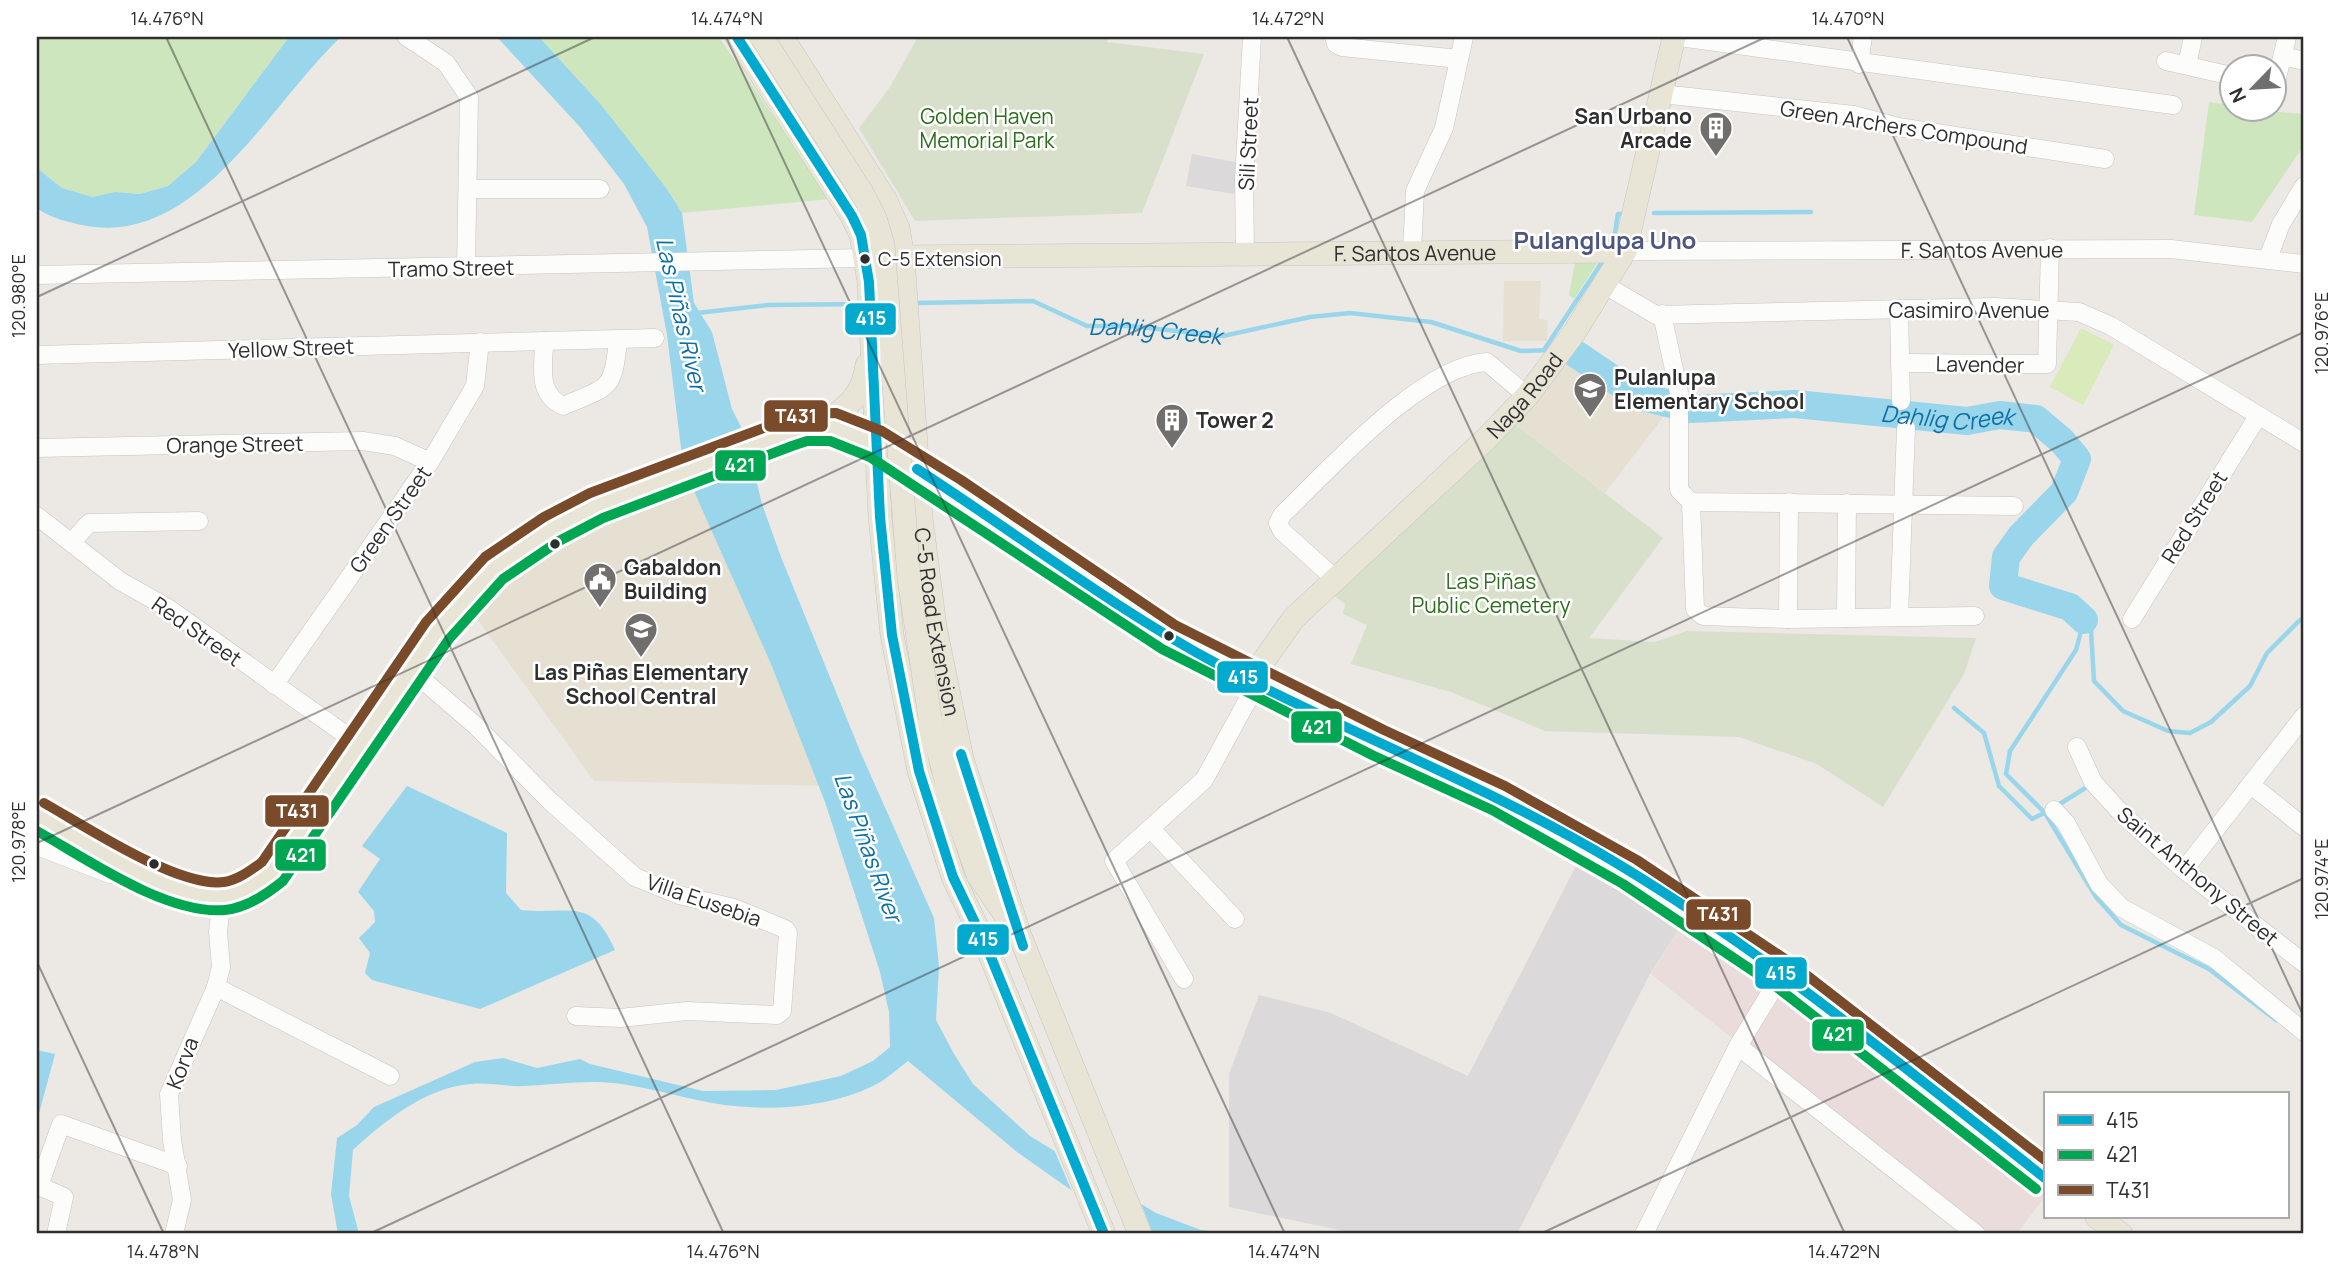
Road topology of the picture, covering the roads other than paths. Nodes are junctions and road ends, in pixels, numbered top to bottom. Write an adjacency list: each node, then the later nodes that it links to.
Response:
1 (407, 37): 22 (street)
2 (737, 37): 29 (main road, C-5 Road Extension)
3 (762, 37): 83 (main road, C-5 Road Extension, bridge)
4 (782, 37): 28 (main road, C-5 Road Extension)
5 (1252, 37): 27 (street, Sili Street)
6 (1334, 37): 13 (street)
7 (1464, 37): 13 (street)
8 (1674, 37): 18 (main road, Naga Road)
9 (1680, 37): 12 (street)
10 (1863, 37): 15 (street)
11 (2193, 37): 16 (street)
12 (1776, 44): 15 (street)
13 (1459, 60): 25 (street)
14 (2166, 61): 16 (street)
15 (1859, 64): 19 (street)
16 (2187, 65): 17 (street)
17 (2218, 73)
18 (1662, 93): 20 (street, Green Archers Compound); 26 (main road, Naga Road)
19 (2174, 106)
20 (2105, 159)
21 (2304, 186): 30 (street)
22 (468, 189): 23 (street); 32 (street)
23 (600, 189)
24 (2050, 248): 26 (street, F. Santos Avenue); 30 (street, F. Santos Avenue); 36 (street)
25 (1412, 251): 26 (main road, F. Santos Avenue); 27 (main road, F. Santos Avenue)
26 (1625, 251): 34 (main road, Naga Road)
27 (1245, 252): 28 (main road, F. Santos Avenue)
28 (903, 257): 29 (main road, F. Santos Avenue); 54 (main road, C-5 Road Extension)
29 (865, 258): 32 (street, Tramo Street); 41 (main road, C-5 Road Extension)
30 (2268, 258): 31 (street, F. Santos Avenue)
31 (2304, 264)
32 (466, 268): 33 (street, Tramo Street)
33 (37, 275)
34 (1605, 285): 37 (street, Casimiro Avenue); 45 (main road, Naga Road)
35 (1899, 309): 36 (street, Casimiro Avenue); 37 (street, Casimiro Avenue); 44 (street)
36 (2050, 309): 44 (street, Lavender); 47 (street, Casimiro Avenue)
37 (1662, 314): 55 (street)
38 (655, 338): 39 (street, Yellow Street)
39 (618, 340): 40 (street, Yellow Street); 40 (street)
40 (544, 341): 42 (street, Yellow Street)
41 (871, 341): 48 (main road); 51 (main road, C-5 Road Extension)
42 (480, 342): 43 (street, Yellow Street); 53 (street, Green Street)
43 (37, 355)
44 (1900, 363): 46 (street)
45 (1527, 396): 63 (main road, Naga Road); 63 (street)
46 (1900, 401)
47 (2258, 416): 50 (street, Casimiro Avenue); 68 (street, Red Street)
48 (820, 426): 51 (main road); 69 (main road)
49 (1906, 428): 58 (street)
50 (2304, 443)
51 (876, 444): 54 (main road); 87 (main road, C-5 Road Extension)
52 (37, 448): 53 (street, Orange Street)
53 (430, 462): 71 (street, Green Street)
54 (917, 469): 70 (main road); 86 (main road, C-5 Road Extension)
55 (1691, 502): 56 (street); 67 (street)
56 (1789, 502): 57 (street); 67 (street)
57 (1847, 503): 58 (street); 66 (street)
58 (1903, 504): 59 (street); 65 (street)
59 (2014, 506)
60 (37, 516): 62 (street, Red Street)
61 (199, 522): 62 (street)
62 (73, 541): 71 (street, Red Street)
63 (1334, 578): 70 (main road, Naga Road)
64 (1975, 616): 65 (street)
65 (1899, 617): 66 (street)
66 (1846, 618): 67 (street)
67 (1788, 619)
68 (2132, 619)
69 (411, 670): 73 (main road); 92 (street, Villa Eusebia)
70 (1254, 681): 79 (street); 89 (main road)
71 (274, 685): 73 (street, Red Street)
72 (2304, 716): 75 (street)
73 (360, 745): 84 (main road)
74 (2077, 747): 82 (street, Saint Anthony Street)
75 (2251, 785): 78 (street); 82 (street)
76 (2054, 810): 93 (street)
77 (37, 815): 81 (main road)
78 (2304, 827)
79 (1150, 829): 85 (street); 90 (street)
80 (37, 846): 81 (street)
81 (135, 867): 84 (main road)
82 (2184, 870): 88 (street, Saint Anthony Street)
83 (978, 875): 86 (main road, C-5 Road Extension); 87 (main road, C-5 Road Extension)
84 (222, 896): 91 (street, Korva)
85 (1235, 919)
86 (1020, 936): 104 (main road, C-5 Road Extension)
87 (988, 950): 100 (main road, C-5 Road Extension)
88 (2304, 963)
89 (1782, 974): 94 (street); 97 (main road)
90 (1184, 979)
91 (216, 987): 95 (street); 96 (street, Korva)
92 (576, 1016)
93 (2304, 1032)
94 (1738, 1046): 101 (street); 105 (street)
95 (390, 1076)
96 (178, 1166): 98 (street); 103 (street, Korva)
97 (2044, 1177)
98 (38, 1186): 102 (street)
99 (2098, 1218): 106 (main road)
100 (1102, 1230)
101 (1972, 1233)
102 (56, 1234)
103 (174, 1234)
104 (1140, 1234)
105 (1644, 1234)
106 (2121, 1234)

